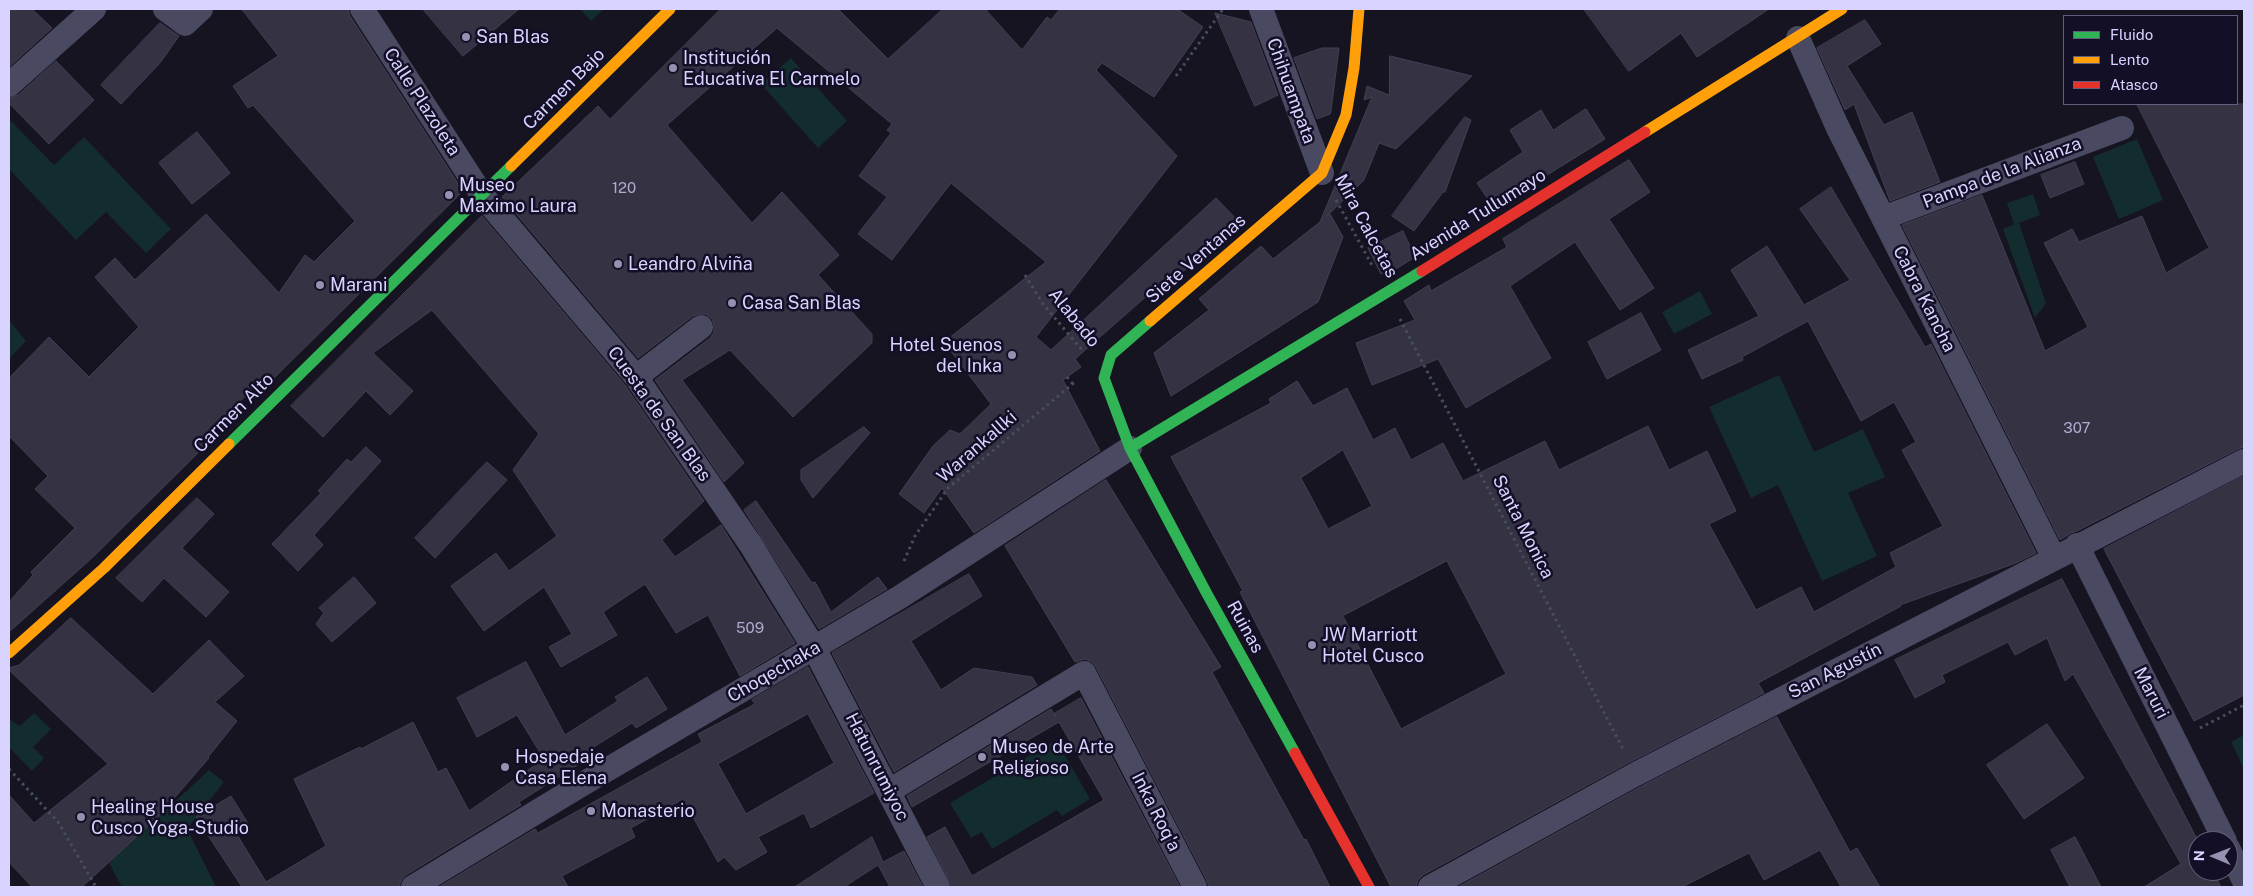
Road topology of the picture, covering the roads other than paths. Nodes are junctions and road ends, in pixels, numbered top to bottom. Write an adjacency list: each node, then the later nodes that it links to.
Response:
1 (94, 9): 10 (street)
2 (165, 9): 3 (street)
3 (201, 9)
4 (362, 9): 13 (street, Calle Plazoleta)
5 (670, 9): 13 (street, Carmen Bajo)
6 (1261, 9): 12 (street, Chihuampata)
7 (1359, 9): 12 (street)
8 (1842, 9): 9 (street, Avenida Tullumayo)
9 (1798, 38): 14 (street, Cabra Kancha); 18 (street, Avenida Tullumayo)
10 (9, 85)
11 (2122, 128): 14 (street, Pampa de la Alianza)
12 (1322, 173): 17 (street, Siete Ventanas)
13 (482, 195): 16 (street, Cuesta de San Blas); 23 (street, Carmen Alto)
14 (1883, 218): 21 (street, Cabra Kancha)
15 (701, 327): 16 (street)
16 (636, 377): 22 (street, Cuesta de San Blas)
17 (1104, 378): 18 (street, Ruinas)
18 (1130, 448): 22 (street, Choqechaka); 31 (street, Ruinas)
19 (2244, 461): 20 (street, San Agustín)
20 (2077, 546): 21 (street, San Agustín); 25 (street, Maruri)
21 (2054, 558): 32 (street, San Agustín)
22 (814, 648): 24 (street, Hatunrumiyoc); 28 (street, Choqechaka)
23 (9, 653)
24 (890, 792): 29 (street, Hatunrumiyoc); 30 (street, Inka Roq'a)
25 (2219, 831)
26 (2238, 869): 27 (street)
27 (2244, 881)
28 (413, 887)
29 (938, 887)
30 (1195, 887)
31 (1370, 887)
32 (1430, 887)

